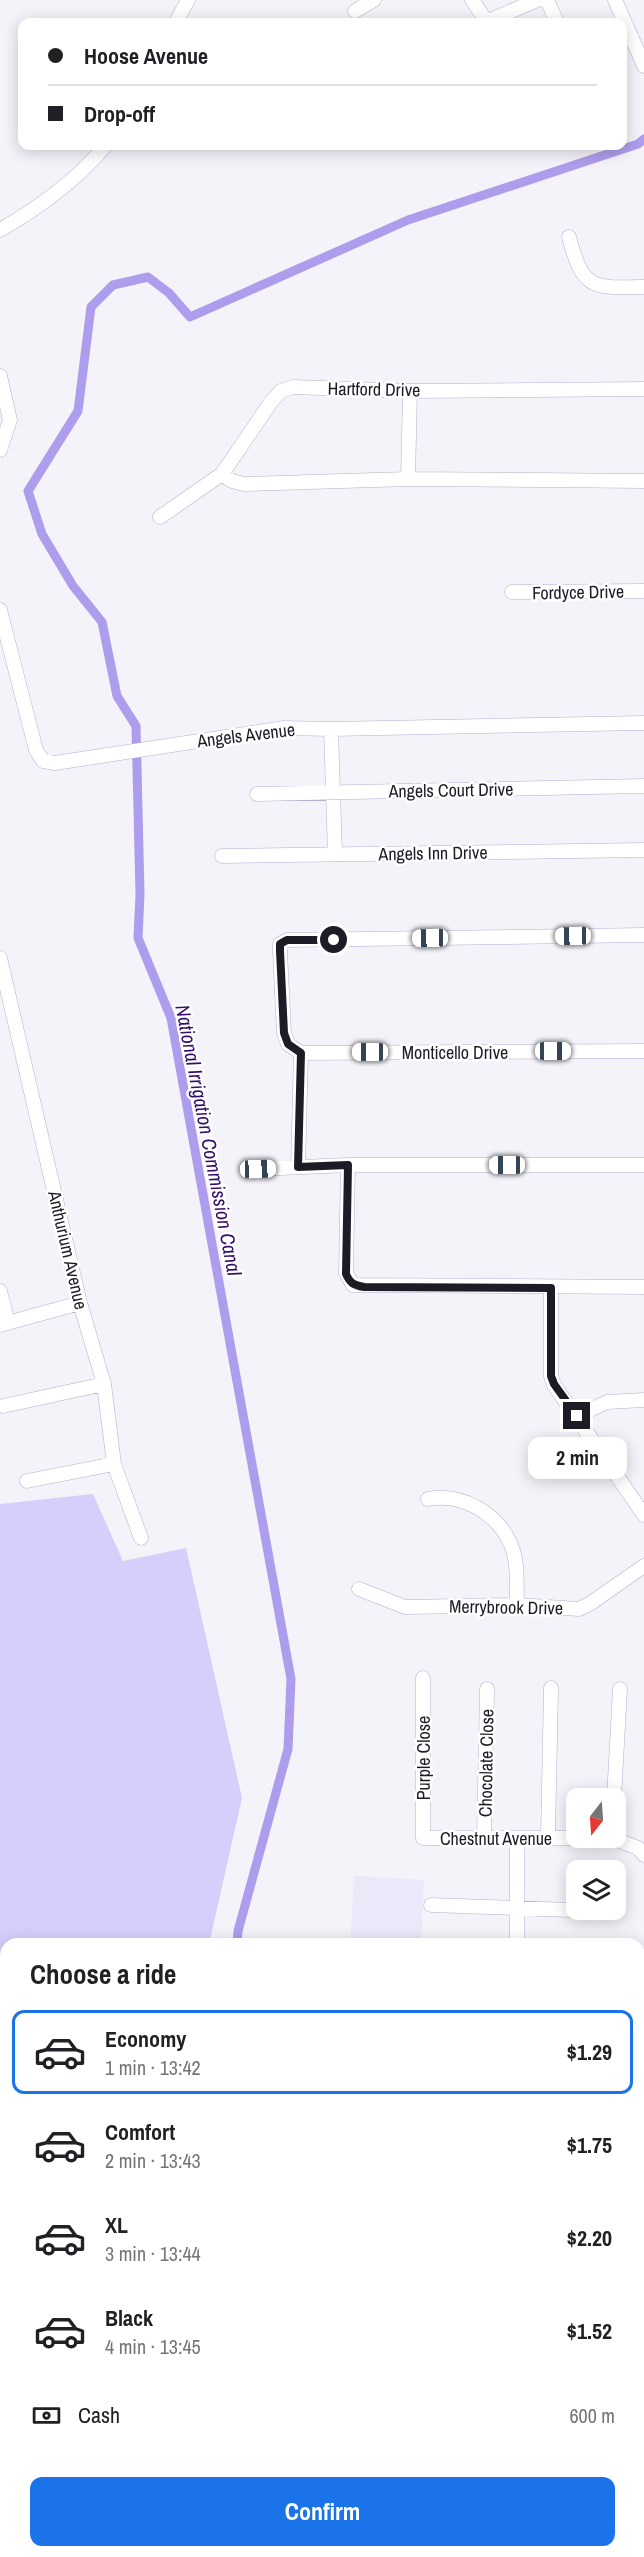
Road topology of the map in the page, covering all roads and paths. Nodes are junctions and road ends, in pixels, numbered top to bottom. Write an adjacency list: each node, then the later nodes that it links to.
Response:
1 (188, 0): 8 (street)
2 (374, 0): 7 (street)
3 (472, 0): 9 (street)
4 (537, 0): 10 (street)
5 (547, 0): 11 (street)
6 (615, 0): 12 (street)
7 (355, 11)
8 (178, 18)
9 (484, 18)
10 (496, 18)
11 (555, 18)
12 (623, 18)
13 (627, 27): 14 (street)
14 (644, 66)
15 (101, 150): 16 (street)
16 (0, 230)
17 (568, 237): 18 (street)
18 (644, 287)
19 (0, 376): 22 (street)
20 (644, 389): 21 (street, Hartford Drive)
21 (410, 391): 23 (street, Hartford Drive); 24 (street)
22 (0, 450)
23 (222, 474): 24 (street); 26 (street, Hartford Drive)
24 (408, 479): 25 (street)
25 (644, 481)
26 (160, 517)
27 (644, 591): 28 (street, Fordyce Drive)
28 (512, 592)
29 (0, 610): 31 (street, Angels Avenue)
30 (644, 723): 31 (street, Angels Avenue)
31 (331, 729): 33 (street)
32 (644, 786): 33 (street, Angels Court Drive)
33 (333, 793): 34 (street, Angels Court Drive); 36 (street)
34 (257, 794)
35 (644, 850): 36 (street, Angels Inn Drive)
36 (334, 854): 37 (street, Angels Inn Drive)
37 (222, 856)
38 (644, 935): 41 (street)
39 (0, 958): 49 (street, Anthurium Avenue)
40 (644, 1051): 41 (street, Monticello Drive)
41 (301, 1053): 44 (street)
42 (348, 1165): 43 (street); 44 (street); 47 (street)
43 (644, 1165)
44 (298, 1167): 45 (street)
45 (258, 1169)
46 (644, 1287): 47 (street)
47 (551, 1288): 54 (street)
48 (0, 1291): 50 (street)
49 (80, 1303): 50 (street); 51 (street, Anthurium Avenue)
50 (4, 1324)
51 (104, 1384): 53 (street); 55 (street, Anthurium Avenue)
52 (644, 1400): 54 (street)
53 (3, 1406)
54 (577, 1416): 58 (street)
55 (114, 1464): 56 (street); 59 (street, Anthurium Avenue)
56 (27, 1481)
57 (428, 1499): 62 (street)
58 (644, 1515)
59 (141, 1538)
60 (644, 1566): 62 (street, Merrybrook Drive)
61 (359, 1589): 62 (street, Merrybrook Drive)
62 (517, 1605)
63 (423, 1678): 70 (street, Purple Close)
64 (552, 1688): 68 (street)
65 (487, 1689): 71 (street, Chocolate Close)
66 (620, 1689): 67 (street)
67 (615, 1788)
68 (548, 1837): 69 (street, Chestnut Avenue); 72 (street, Chestnut Avenue)
69 (566, 1837)
70 (423, 1838): 71 (street, Chestnut Avenue)
71 (484, 1838): 72 (street, Chestnut Avenue)
72 (517, 1839): 76 (street)
73 (626, 1844): 74 (street)
74 (642, 1850)
75 (431, 1905): 76 (street)
76 (518, 1908): 77 (street); 78 (street)
77 (566, 1910)
78 (517, 1938)

